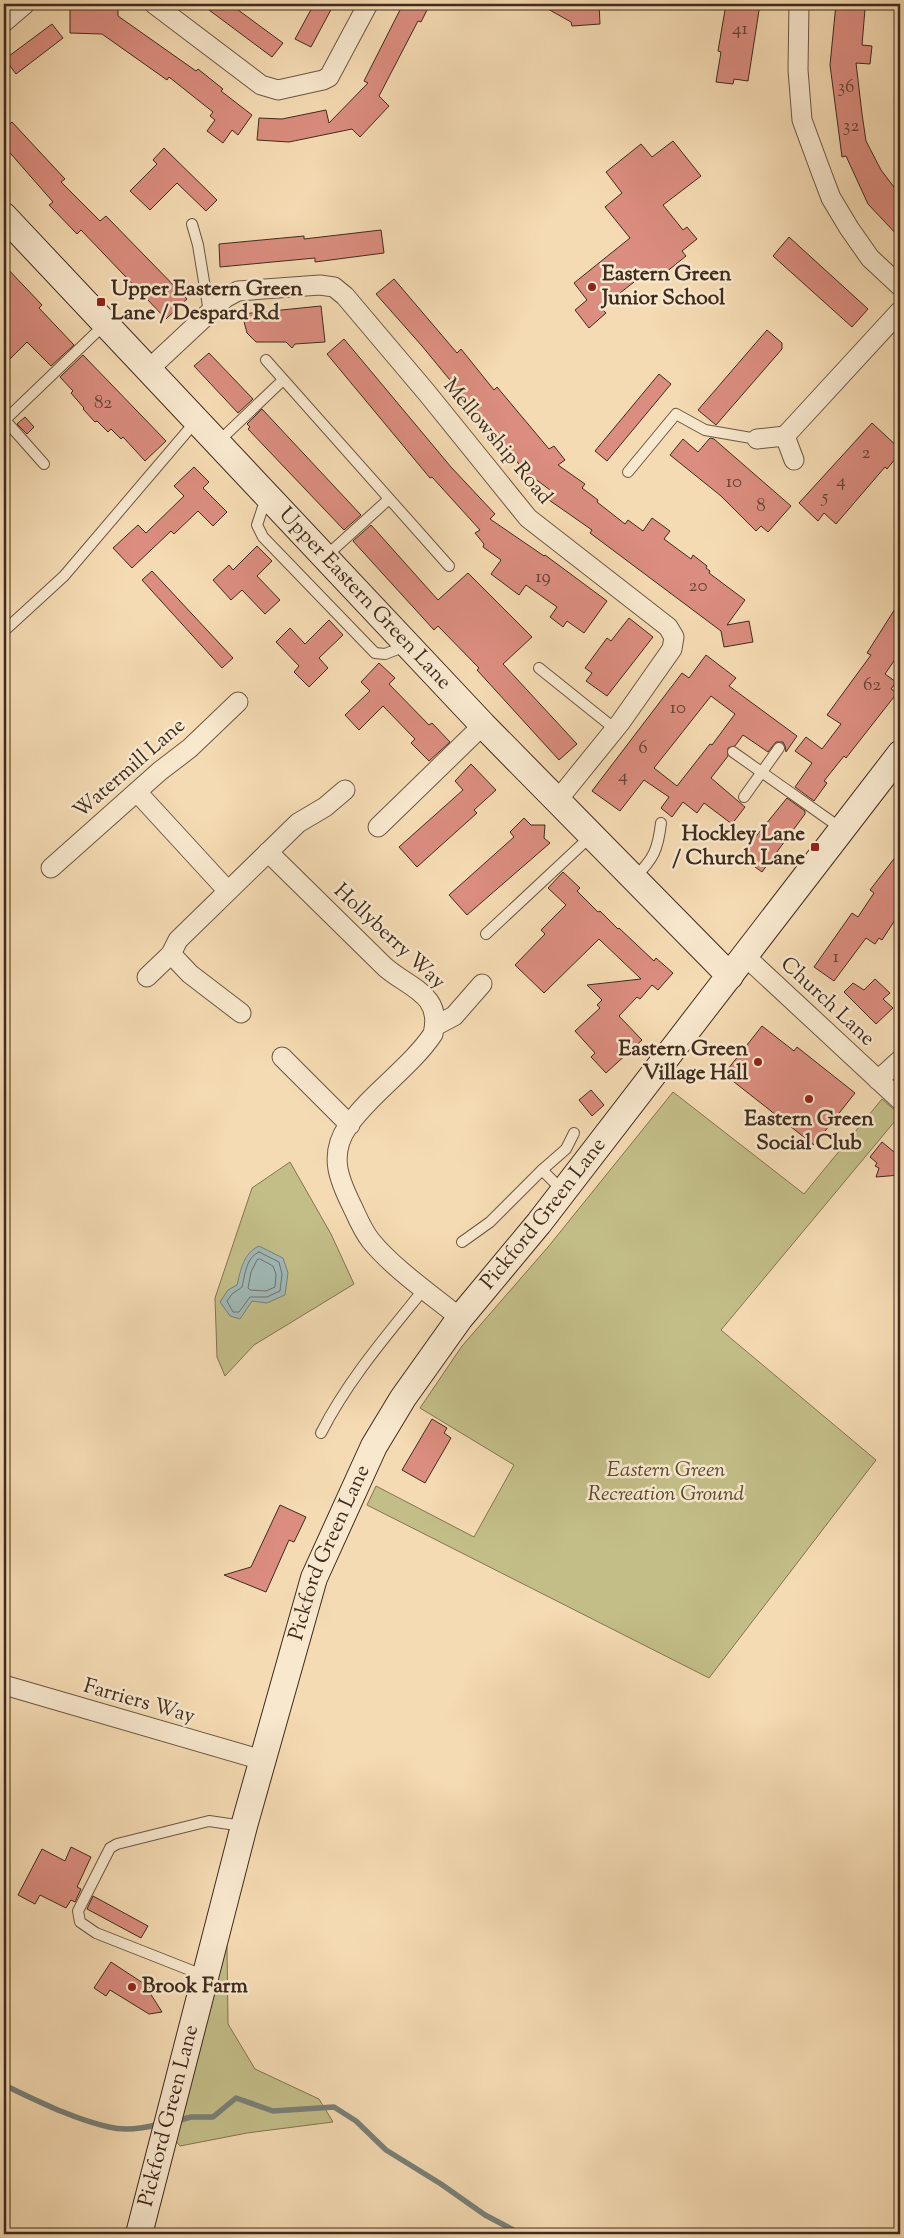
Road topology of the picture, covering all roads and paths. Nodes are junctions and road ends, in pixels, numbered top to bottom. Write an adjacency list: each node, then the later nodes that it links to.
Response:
1 (25, 4): 5 (street)
2 (154, 4): 3 (street)
3 (368, 4)
4 (799, 4): 8 (street)
5 (4, 22)
6 (192, 224): 9 (lane)
7 (10, 227): 11 (street, Upper Eastern Green Lane)
8 (900, 286)
9 (210, 312): 13 (street, Mellowship Road); 31 (street, Mellowship Road)
10 (900, 312): 16 (street)
11 (105, 324): 13 (street, Upper Eastern Green Lane); 20 (lane)
12 (266, 360): 14 (lane)
13 (148, 370): 15 (street, Upper Eastern Green Lane)
14 (284, 380): 18 (lane); 23 (lane)
15 (196, 421): 18 (street, Upper Eastern Green Lane); 26 (lane)
16 (785, 436): 17 (street); 19 (street)
17 (757, 439): 21 (lane)
18 (217, 443): 22 (street, Upper Eastern Green Lane)
19 (794, 460)
20 (44, 464)
21 (628, 472)
22 (267, 496): 24 (street, Upper Eastern Green Lane); 27 (lane)
23 (389, 499): 24 (lane); 25 (lane)
24 (324, 557): 27 (street, Upper Eastern Green Lane)
25 (449, 566)
26 (4, 631)
27 (407, 645): 30 (street, Upper Eastern Green Lane)
28 (539, 668): 31 (lane)
29 (238, 702): 37 (street, Watermill Lane)
30 (483, 726): 39 (street, Upper Eastern Green Lane); 41 (street)
31 (615, 729): 39 (street, Mellowship Road)
32 (779, 748): 35 (lane)
33 (732, 752): 35 (lane)
34 (900, 754): 42 (street, Pickford Green Lane)
35 (762, 773): 38 (lane); 42 (lane)
36 (345, 790): 44 (street)
37 (137, 792): 45 (street, Watermill Lane); 47 (street)
38 (744, 798)
39 (556, 802): 43 (street, Upper Eastern Green Lane)
40 (661, 823): 46 (lane)
41 (378, 827)
42 (843, 830): 50 (street, Pickford Green Lane)
43 (591, 836): 46 (street, Upper Eastern Green Lane); 48 (lane)
44 (268, 852): 47 (street); 54 (street, Hollyberry Way)
45 (51, 868)
46 (634, 878): 50 (street, Upper Eastern Green Lane)
47 (227, 890): 49 (street)
48 (486, 934)
49 (170, 954): 51 (street); 53 (street)
50 (738, 966): 57 (street, Church Lane); 62 (street, Pickford Green Lane)
51 (148, 978)
52 (482, 984): 54 (street)
53 (241, 1013)
54 (435, 1026): 59 (street, Hollyberry Way)
55 (282, 1057): 59 (street)
56 (900, 1060): 57 (street)
57 (878, 1080): 58 (street, Church Lane)
58 (900, 1100)
59 (350, 1124): 64 (street, Hollyberry Way)
60 (574, 1133): 61 (lane)
61 (542, 1170): 62 (lane); 63 (lane)
62 (563, 1192): 65 (street, Pickford Green Lane)
63 (462, 1242)
64 (424, 1289): 65 (street, Hollyberry Way); 66 (lane)
65 (460, 1318): 68 (street, Pickford Green Lane)
66 (321, 1433)
67 (4, 1685): 68 (street, Farriers Way)
68 (262, 1760): 69 (street, Pickford Green Lane)
69 (244, 1826): 70 (street, Pickford Green Lane); 70 (lane)
70 (205, 1974): 71 (street, Pickford Green Lane)
71 (139, 2234)

